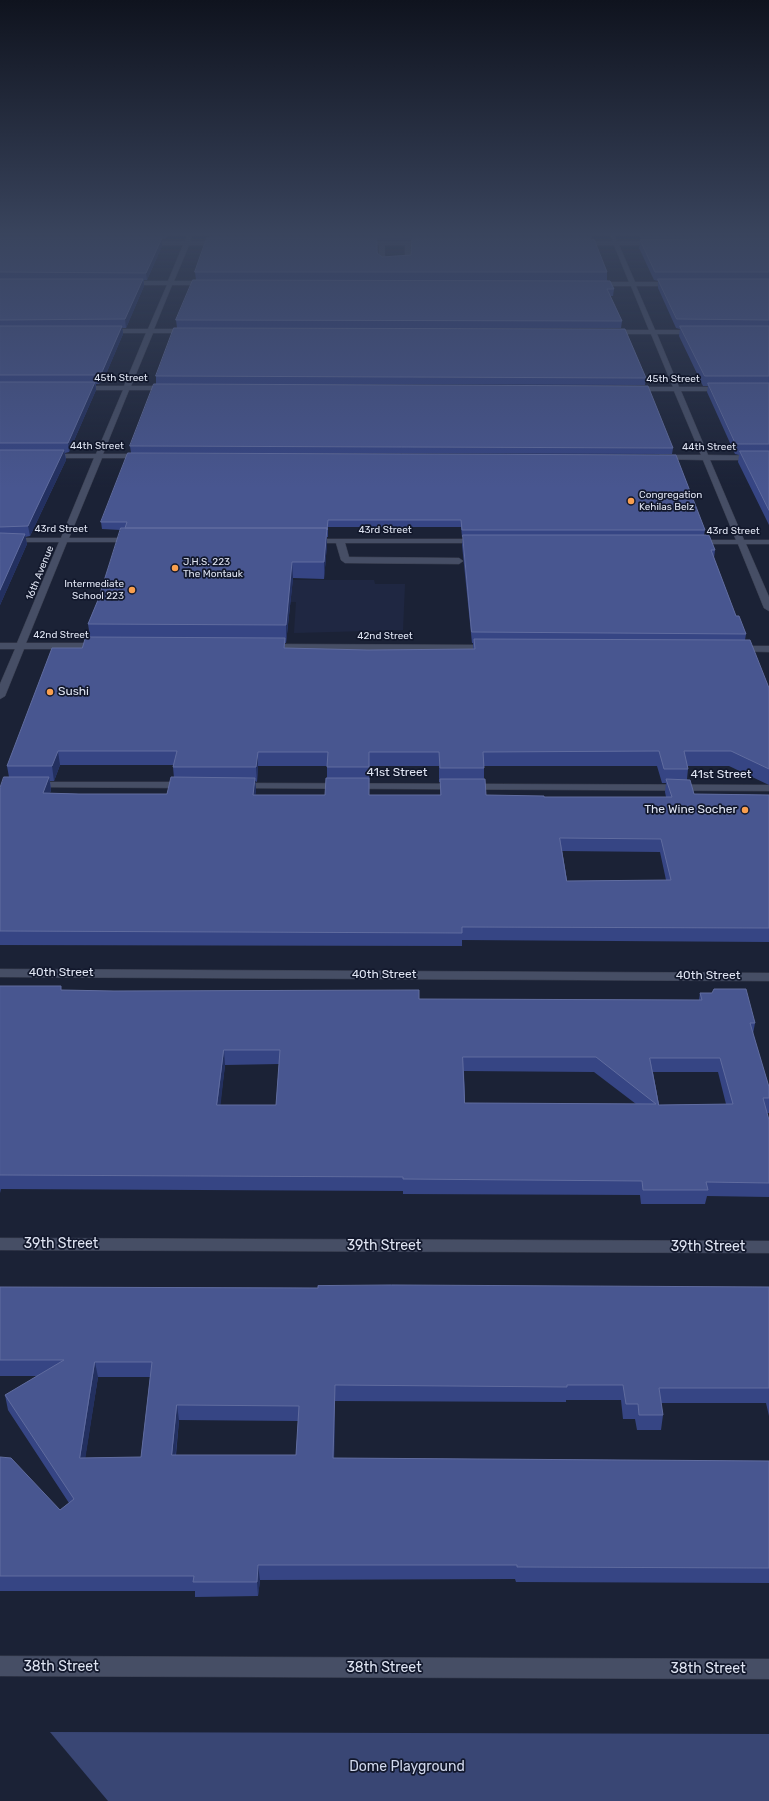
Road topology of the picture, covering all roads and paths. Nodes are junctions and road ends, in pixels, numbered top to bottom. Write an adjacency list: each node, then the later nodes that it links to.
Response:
1 (155, 320): 4 (street, 16th Avenue)
2 (648, 320): 7 (street)
3 (100, 331): 4 (street)
4 (151, 331): 5 (street); 10 (street, 16th Avenue)
5 (196, 331)
6 (602, 332): 7 (street)
7 (653, 332): 8 (street); 13 (street)
8 (705, 332)
9 (76, 388): 10 (street, 45th Street)
10 (128, 388): 11 (street, 45th Street); 16 (street, 16th Avenue)
11 (174, 388)
12 (627, 389): 13 (street, 45th Street)
13 (678, 389): 14 (street, 45th Street); 19 (street)
14 (730, 389)
15 (38, 456): 16 (street, 44th Street)
16 (99, 456): 17 (street, 44th Street); 22 (street, 16th Avenue)
17 (148, 456)
18 (651, 457): 19 (street, 44th Street)
19 (706, 457): 20 (street, 44th Street); 28 (street)
20 (769, 458)
21 (0, 540): 22 (street, 43rd Street)
22 (64, 540): 23 (street, 43rd Street); 33 (street, 16th Avenue)
23 (140, 540)
24 (303, 540): 25 (street, 43rd Street)
25 (340, 541): 26 (street, 43rd Street); 30 (street)
26 (491, 541)
27 (690, 542): 28 (street, 43rd Street)
28 (742, 542): 29 (street, 43rd Street); 31 (street)
29 (769, 542)
30 (459, 561)
31 (769, 608)
32 (0, 646): 33 (street, 42nd Street)
33 (20, 646): 34 (street, 42nd Street); 39 (street, 16th Avenue)
34 (109, 646)
35 (259, 647): 36 (street, 42nd Street)
36 (503, 648)
37 (725, 648): 38 (street)
38 (769, 649)
39 (0, 696)
40 (24, 785): 41 (street)
41 (199, 786)
42 (230, 786): 43 (street, 41st Street)
43 (769, 788)
44 (0, 973): 45 (street, 40th Street)
45 (769, 977)
46 (0, 1244): 47 (street, 39th Street)
47 (769, 1248)
48 (0, 1666): 49 (street, 38th Street)
49 (769, 1669)

